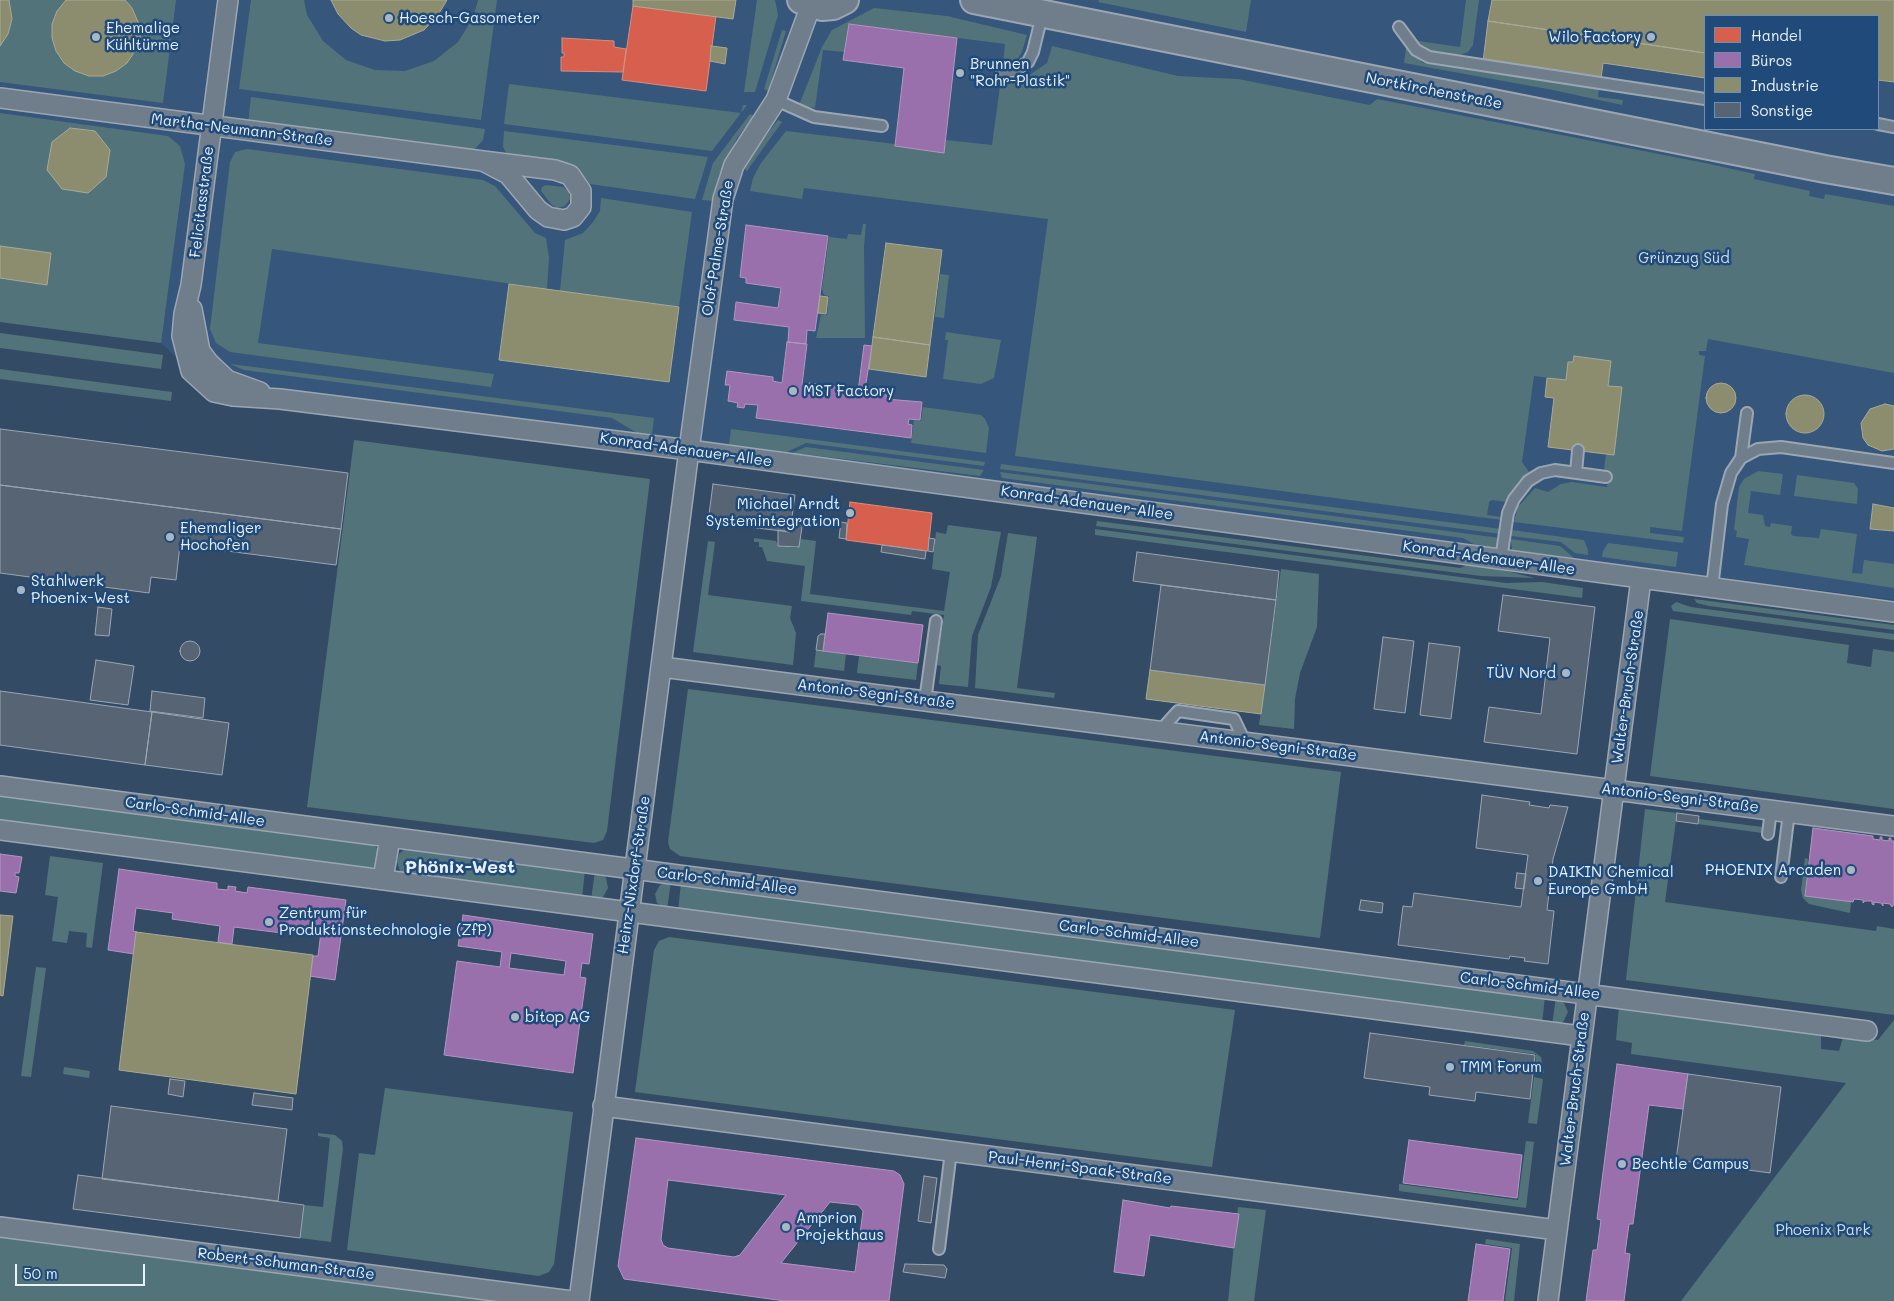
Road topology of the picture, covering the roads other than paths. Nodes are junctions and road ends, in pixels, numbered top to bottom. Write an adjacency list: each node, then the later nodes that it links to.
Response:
1 (228, 0): 12 (street, Felicitasstraße)
2 (845, 0): 4 (main road)
3 (974, 0): 5 (main road, Nortkirchenstraße)
4 (806, 2): 10 (street, Olof-Palme-Straße)
5 (1042, 14): 7 (lane); 16 (main road, Nortkirchenstraße)
6 (1399, 27): 9 (lane)
7 (1002, 71)
8 (0, 98): 12 (street, Martha-Neumann-Straße)
9 (1704, 99)
10 (776, 100): 13 (lane); 22 (street, Olof-Palme-Straße)
11 (1879, 124): 14 (lane)
12 (212, 126): 15 (street, Martha-Neumann-Straße); 17 (street, Felicitasstraße)
13 (882, 126)
14 (1894, 127)
15 (483, 161): 15 (street, Martha-Neumann-Straße)
16 (1894, 181)
17 (191, 285): 18 (street, Felicitasstraße); 19 (street, Felicitasstraße)
18 (200, 351): 20 (street, Konrad-Adenauer-Allee)
19 (195, 377): 20 (street, Konrad-Adenauer-Allee)
20 (280, 399): 22 (street, Konrad-Adenauer-Allee)
21 (1747, 413): 24 (lane)
22 (689, 450): 28 (street, Konrad-Adenauer-Allee); 33 (street, Heinz-Nixdorf-Straße)
23 (1578, 450): 26 (lane)
24 (1740, 458): 25 (lane); 30 (lane)
25 (1894, 463)
26 (1576, 473): 27 (lane); 28 (lane)
27 (1606, 477)
28 (1501, 559): 29 (street, Konrad-Adenauer-Allee)
29 (1642, 579): 30 (street, Konrad-Adenauer-Allee); 36 (street, Walter-Bruch-Straße)
30 (1712, 588): 31 (street, Konrad-Adenauer-Allee)
31 (1894, 612)
32 (936, 621): 34 (lane)
33 (662, 667): 34 (street, Antonio-Segni-Straße); 42 (street, Heinz-Nixdorf-Straße)
34 (925, 701): 36 (street, Antonio-Segni-Straße)
35 (0, 786): 41 (street, Carlo-Schmid-Allee)
36 (1614, 790): 37 (street, Antonio-Segni-Straße); 46 (street, Walter-Bruch-Straße)
37 (1780, 811): 38 (street, Antonio-Segni-Straße); 40 (lane); 43 (lane)
38 (1894, 826)
39 (0, 830): 44 (street)
40 (1768, 834)
41 (390, 838): 42 (street, Carlo-Schmid-Allee); 44 (street)
42 (635, 870): 45 (street, Heinz-Nixdorf-Straße); 46 (street, Carlo-Schmid-Allee)
43 (1781, 877)
44 (383, 879): 45 (street)
45 (630, 911): 48 (street); 49 (street, Heinz-Nixdorf-Straße)
46 (1587, 994): 47 (street, Carlo-Schmid-Allee); 48 (street, Walter-Bruch-Straße)
47 (1867, 1031)
48 (1581, 1036): 52 (street, Walter-Bruch-Straße)
49 (604, 1106): 50 (street, Paul-Henri-Spaak-Straße); 55 (street, Heinz-Nixdorf-Straße)
50 (951, 1151): 52 (street, Paul-Henri-Spaak-Straße); 53 (lane)
51 (0, 1227): 54 (street, Robert-Schuman-Straße)
52 (1557, 1230): 56 (street, Walter-Bruch-Straße)
53 (939, 1249)
54 (572, 1301)
55 (579, 1301)
56 (1548, 1301)

